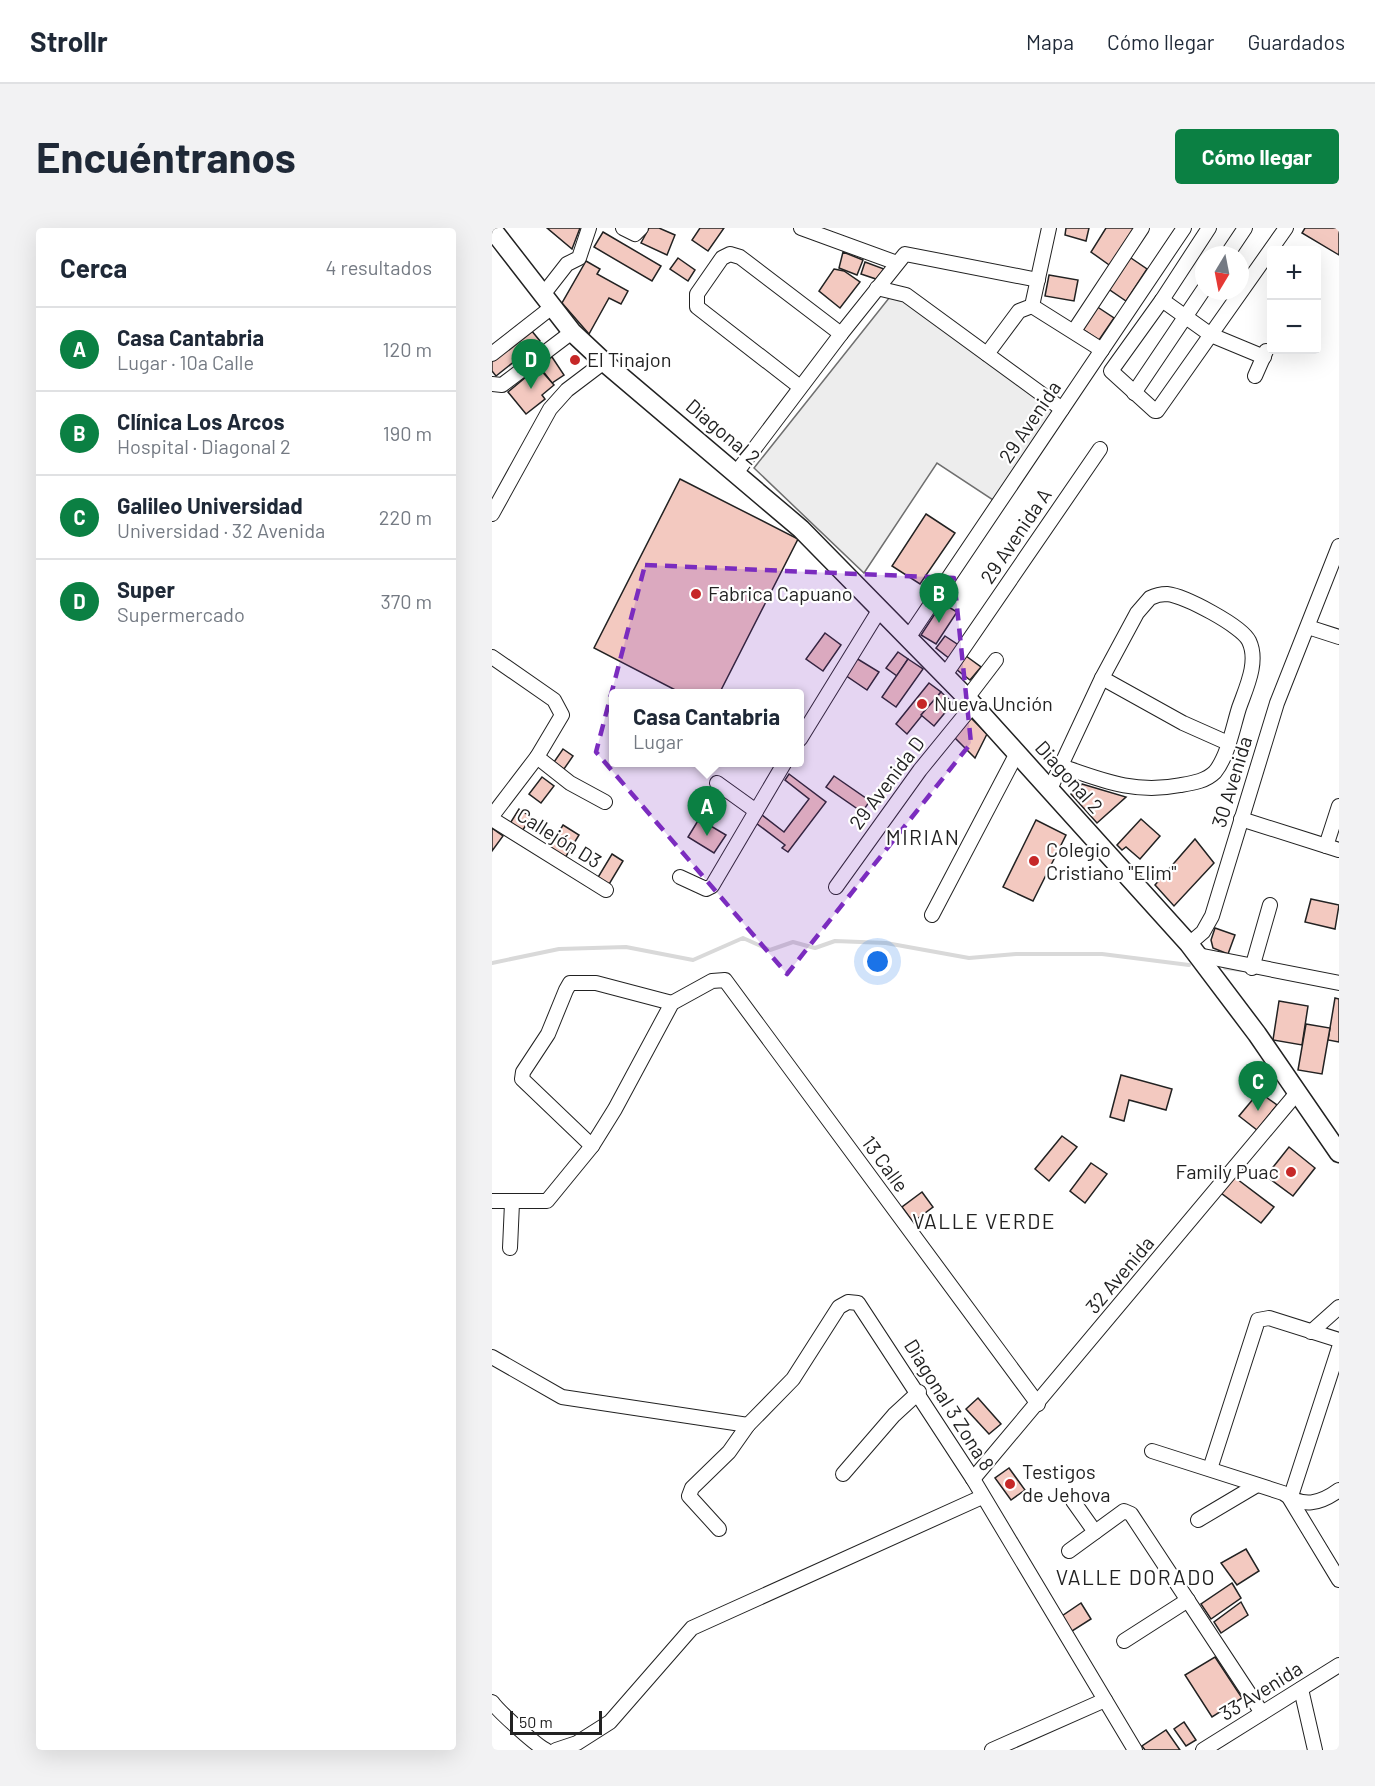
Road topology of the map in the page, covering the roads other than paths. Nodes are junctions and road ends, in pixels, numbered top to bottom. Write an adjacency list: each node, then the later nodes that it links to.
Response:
1 (589, 228): 18 (street)
2 (623, 228): 3 (street)
3 (641, 228)
4 (801, 228): 13 (street)
5 (1049, 228): 14 (street)
6 (1142, 228): 21 (street)
7 (1184, 228): 25 (street, 29 Avenida)
8 (1209, 228): 16 (street)
9 (1245, 228): 12 (street)
10 (1286, 228): 24 (street)
11 (492, 230): 18 (main road, Diagonal 2)
12 (1233, 246)
13 (897, 263): 14 (street); 15 (street)
14 (1038, 280): 19 (street)
15 (877, 288): 23 (street); 27 (street)
16 (1162, 300): 20 (street); 32 (street)
17 (1197, 300): 20 (street)
18 (547, 301): 22 (main road, Diagonal 2); 26 (street)
19 (1032, 306): 21 (street); 27 (street)
20 (1185, 317): 24 (street); 32 (street)
21 (1074, 331): 25 (street)
22 (572, 332): 28 (main road, Diagonal 2); 30 (street)
23 (841, 334): 31 (street); 31 (street)
24 (1211, 335): 29 (street); 32 (street)
25 (1102, 350): 33 (street, 29 Avenida)
26 (492, 354)
27 (987, 354): 33 (street)
28 (604, 362): 35 (main road, Diagonal 2); 36 (street)
29 (1256, 376)
30 (492, 384)
31 (800, 387): 35 (street)
32 (1134, 393)
33 (1062, 409): 41 (street, 29 Avenida)
34 (1100, 449): 44 (street, 29 Avenida A)
35 (736, 473): 38 (main road, Diagonal 2)
36 (492, 514)
37 (1339, 546): 39 (street, 30 Avenida)
38 (880, 609): 41 (main road, Diagonal 2); 47 (street)
39 (1308, 627): 40 (street); 59 (street, 30 Avenida)
40 (1339, 637)
41 (908, 638): 44 (main road, Diagonal 2)
42 (492, 657): 50 (street)
43 (996, 660): 46 (street, 29 Avenida D)
44 (945, 675): 46 (main road, Diagonal 2)
45 (1102, 678): 48 (street); 48 (street); 51 (street)
46 (970, 702): 49 (main road, Diagonal 2); 62 (street, 29 Avenida D)
47 (804, 732)
48 (1228, 742): 51 (street)
49 (1017, 753): 54 (main road, Diagonal 2); 65 (street)
50 (537, 757): 55 (street); 58 (street)
51 (1061, 766): 54 (street)
52 (782, 767): 57 (street)
53 (717, 783): 57 (street)
54 (1050, 789): 66 (main road, Diagonal 2)
55 (605, 802)
56 (1339, 806): 60 (street)
57 (756, 811): 61 (street)
58 (492, 818): 63 (street, Callejón D3)
59 (1241, 819): 60 (street); 66 (street, 30 Avenida)
60 (1333, 848)
61 (680, 877)
62 (836, 887)
63 (606, 890)
64 (1270, 905): 67 (street)
65 (932, 915)
66 (1194, 950): 67 (street); 70 (main road, Diagonal 2)
67 (1252, 968): 68 (street)
68 (1339, 983)
69 (672, 1003): 71 (street); 71 (street); 82 (street, 13 Calle)
70 (1296, 1094): 72 (main road, Diagonal 2); 82 (street, 32 Avenida)
71 (592, 1146): 74 (street)
72 (1339, 1153)
73 (492, 1201): 74 (street)
74 (512, 1203): 75 (street)
75 (510, 1248)
76 (1339, 1306): 77 (street)
77 (1311, 1332): 78 (street); 85 (street)
78 (1339, 1340)
79 (1339, 1348): 91 (street)
80 (492, 1357): 83 (street)
81 (919, 1392): 83 (street, Diagonal 3 Zona 8); 86 (street); 87 (street, Diagonal 3 Zona 8)
82 (1038, 1404): 87 (street, 32 Avenida)
83 (748, 1425): 94 (street)
84 (1152, 1451): 85 (street)
85 (1210, 1469): 88 (street)
86 (843, 1474)
87 (973, 1479): 90 (street, Diagonal 3 Zona 8)
88 (1257, 1485): 91 (street); 93 (street)
89 (1339, 1490): 91 (street)
90 (982, 1497): 102 (street, Diagonal 3 Zona 8); 107 (street)
91 (1290, 1499): 97 (street)
92 (1073, 1501): 95 (street)
93 (1198, 1520)
94 (719, 1529)
95 (1095, 1532): 96 (street); 98 (street)
96 (1069, 1551)
97 (1339, 1580)
98 (1188, 1600): 99 (street); 104 (street)
99 (1124, 1641)
100 (1339, 1665): 101 (street, 33 Avenida)
101 (1301, 1689): 104 (street, 33 Avenida); 110 (street)
102 (1105, 1700): 108 (street); 109 (street, Diagonal 3 Zona 8)
103 (492, 1702): 106 (street)
104 (1262, 1713): 105 (street, 33 Avenida)
105 (1205, 1749)
106 (546, 1750)
107 (556, 1750)
108 (992, 1750)
109 (1135, 1750)
110 (1315, 1750)

